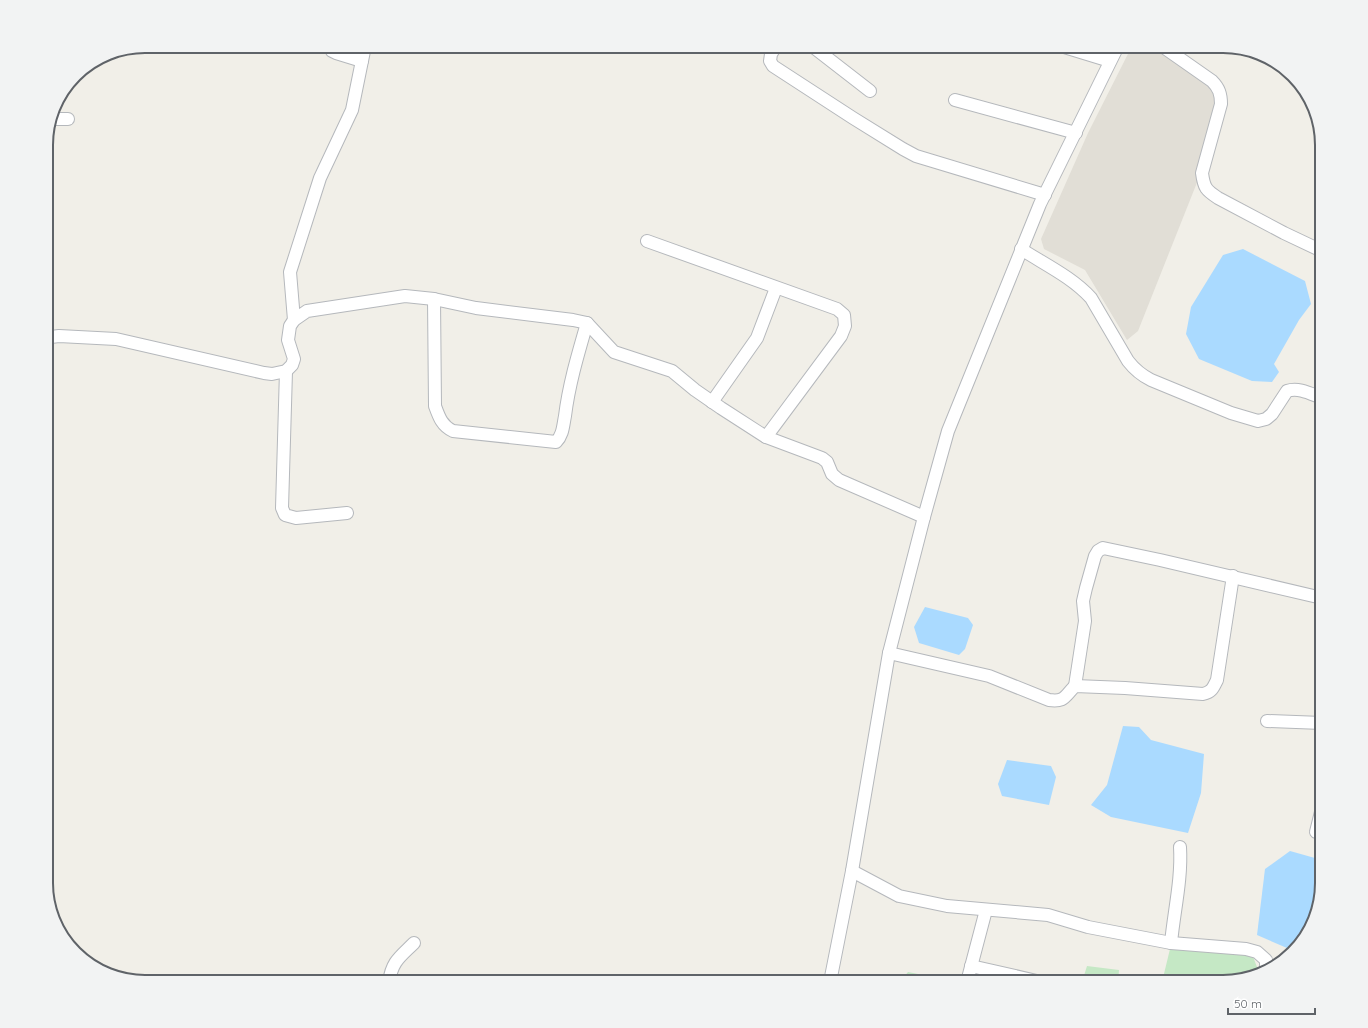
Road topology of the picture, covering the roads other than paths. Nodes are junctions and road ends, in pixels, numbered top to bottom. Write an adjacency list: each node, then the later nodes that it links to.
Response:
1 (336, 53): 8 (street)
2 (364, 53): 8 (street)
3 (772, 53): 15 (street)
4 (821, 53): 10 (street)
5 (1084, 53): 9 (street)
6 (1114, 53): 9 (street)
7 (1172, 53): 17 (street)
8 (362, 61): 21 (street)
9 (1110, 61): 14 (street)
10 (870, 91)
11 (955, 100): 14 (street)
12 (57, 118): 13 (street)
13 (68, 119)
14 (1076, 133): 15 (street)
15 (1045, 195): 18 (street)
16 (647, 241): 19 (street)
17 (1315, 248)
18 (1021, 249): 25 (street); 29 (street)
19 (776, 288): 26 (street); 27 (street)
20 (434, 299): 21 (street); 22 (street); 22 (street)
21 (294, 320): 24 (street)
22 (587, 323): 26 (street)
23 (53, 337): 24 (street)
24 (286, 371): 28 (street)
25 (1315, 395)
26 (712, 402): 27 (street)
27 (766, 437): 29 (street)
28 (348, 513)
29 (924, 517): 32 (street)
30 (1233, 576): 31 (street); 33 (street); 33 (street)
31 (1315, 596)
32 (889, 653): 33 (street); 37 (street)
33 (1075, 686)
34 (1267, 721): 35 (street)
35 (1315, 723)
36 (1180, 847): 40 (street)
37 (852, 871): 38 (street); 44 (street)
38 (986, 910): 40 (street); 42 (street)
39 (414, 943): 43 (street)
40 (1171, 944): 41 (street)
41 (1266, 964)
42 (971, 966): 45 (street); 46 (street)
43 (390, 975)
44 (831, 975)
45 (969, 975)
46 (1010, 975)

